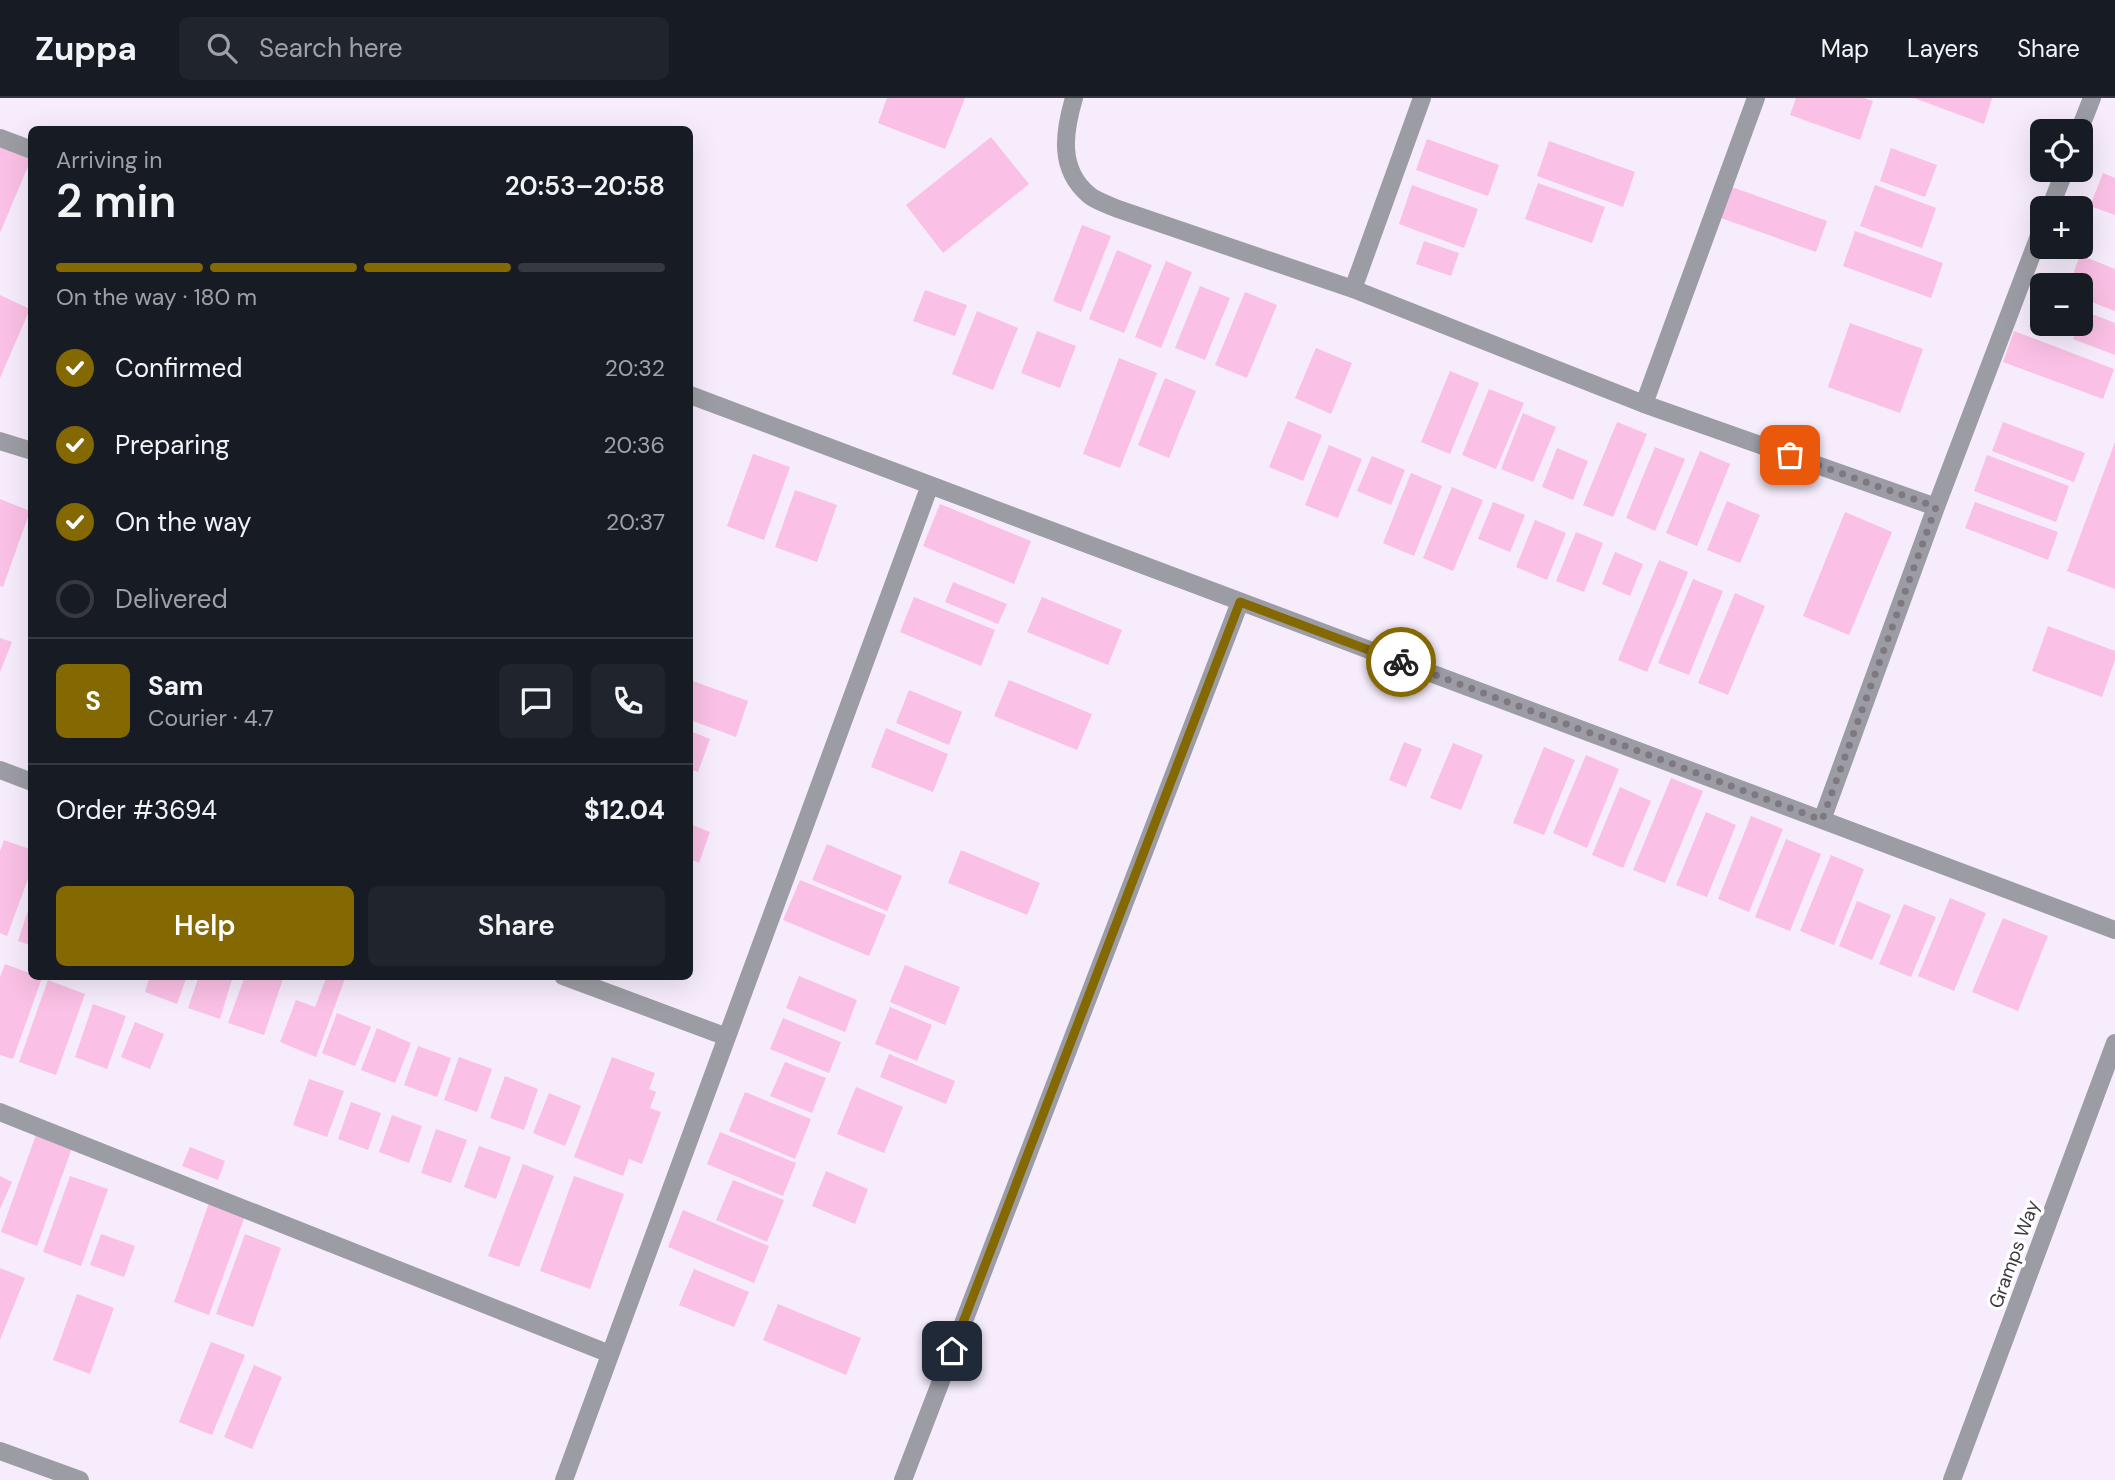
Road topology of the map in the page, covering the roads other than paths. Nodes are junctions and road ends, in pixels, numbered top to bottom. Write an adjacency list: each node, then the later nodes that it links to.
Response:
1 (1074, 98): 9 (street)
2 (1422, 98): 9 (street)
3 (1756, 98): 11 (street)
4 (2092, 98): 5 (street)
5 (2084, 119)
6 (0, 138): 7 (street)
7 (28, 148)
8 (2030, 259): 15 (street)
9 (1353, 289): 11 (street)
10 (693, 396): 14 (street)
11 (1644, 404): 15 (street)
12 (0, 441): 13 (street)
13 (28, 450)
14 (930, 485): 16 (street); 22 (street)
15 (1936, 507): 19 (street)
16 (1240, 602): 19 (street); 29 (street)
17 (0, 770): 18 (street)
18 (28, 780)
19 (1822, 820): 20 (street)
20 (2115, 930)
21 (574, 980): 22 (street)
22 (727, 1037): 25 (street)
23 (2115, 1043): 30 (street, Gramps Way)
24 (0, 1112): 25 (street)
25 (610, 1354): 28 (street)
26 (0, 1451): 27 (street)
27 (80, 1480)
28 (564, 1480)
29 (903, 1480)
30 (1952, 1480)

